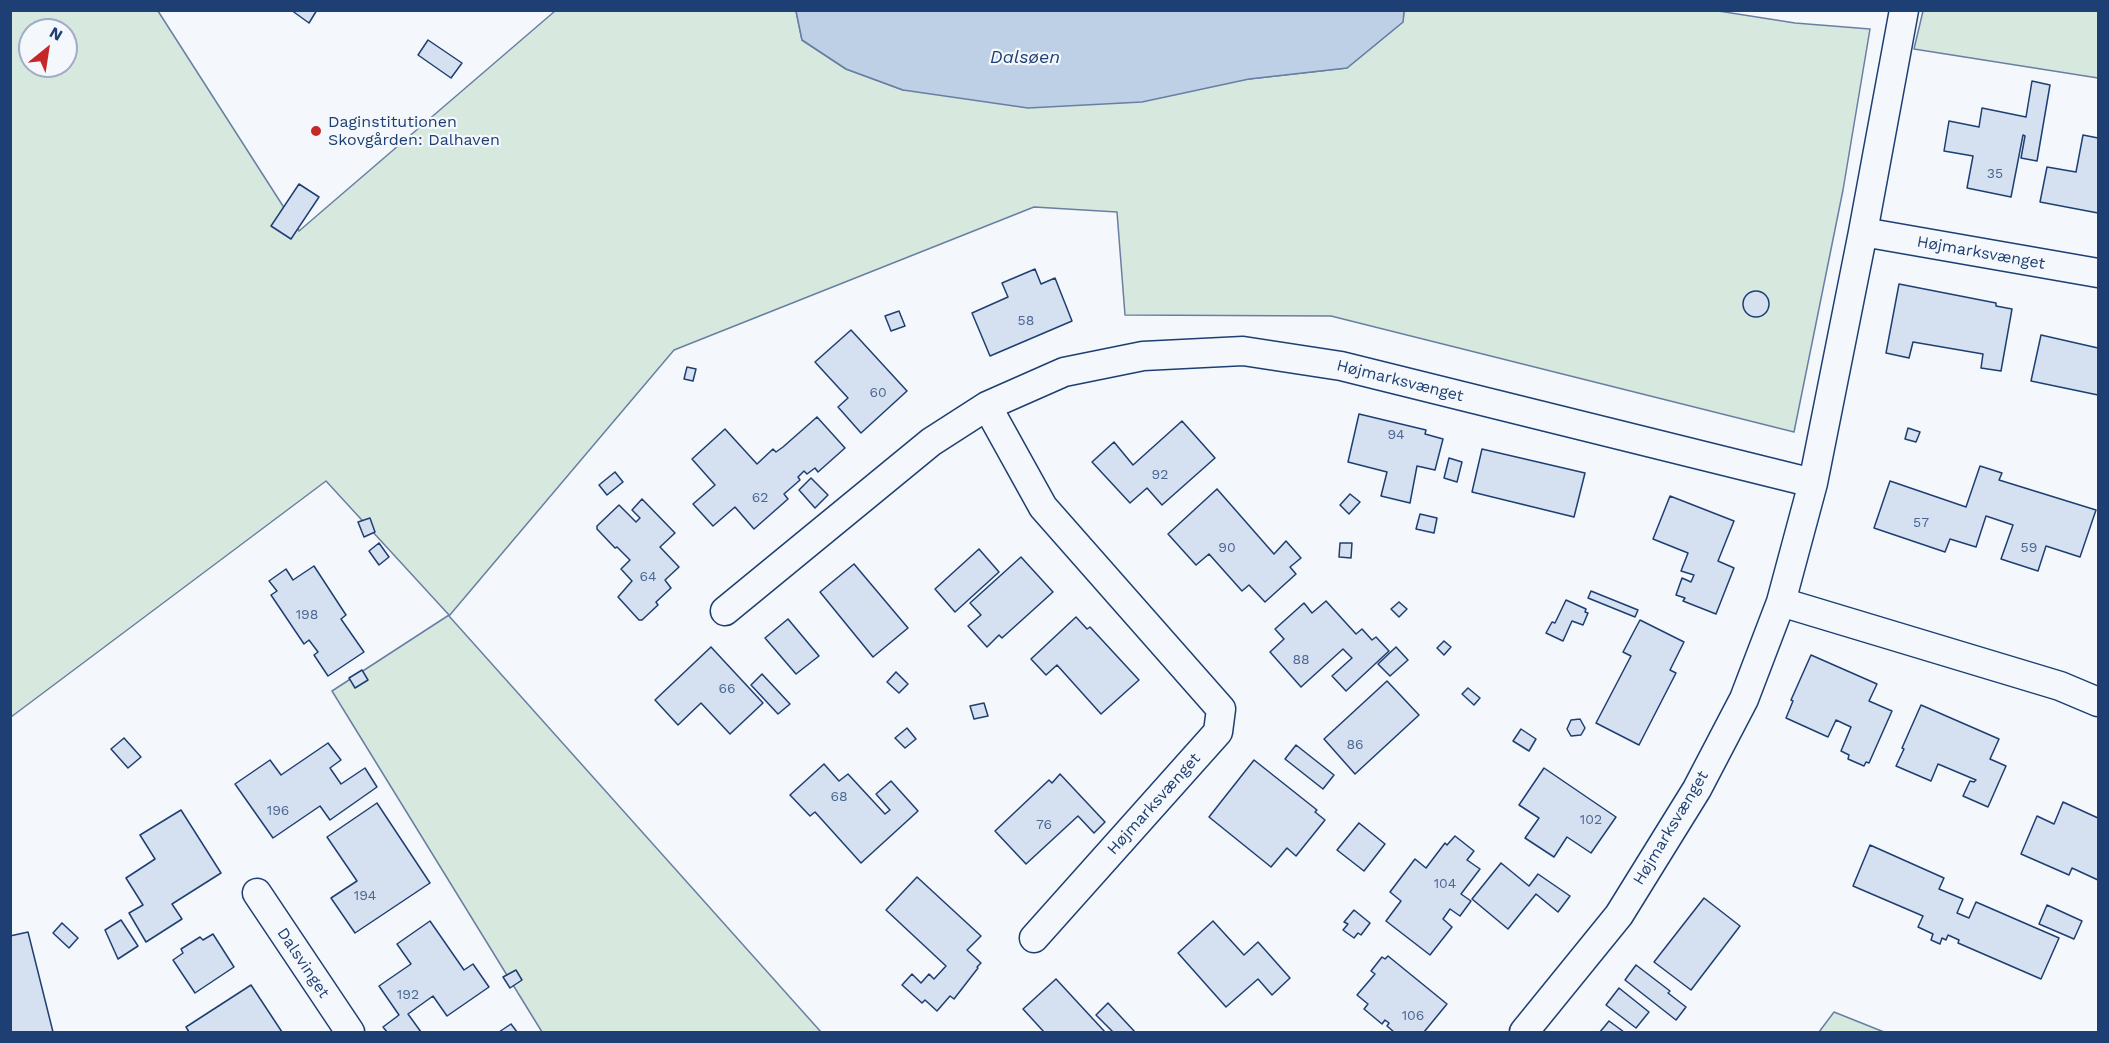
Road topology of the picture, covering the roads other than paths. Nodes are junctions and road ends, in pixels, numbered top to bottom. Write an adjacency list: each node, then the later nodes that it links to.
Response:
1 (1904, 10): 2 (street, Højmarksvænget)
2 (1863, 232): 3 (street, Højmarksvænget); 5 (street, Højmarksvænget)
3 (2098, 273)
4 (987, 406): 5 (street, Højmarksvænget); 7 (street, Højmarksvænget); 10 (street, Højmarksvænget)
5 (1813, 483): 6 (street, Højmarksvænget)
6 (1781, 602): 8 (street); 12 (street, Højmarksvænget)
7 (725, 611)
8 (2098, 702)
9 (257, 893): 11 (street, Dalsvinget)
10 (1034, 938)
11 (350, 1032)
12 (1524, 1032)

